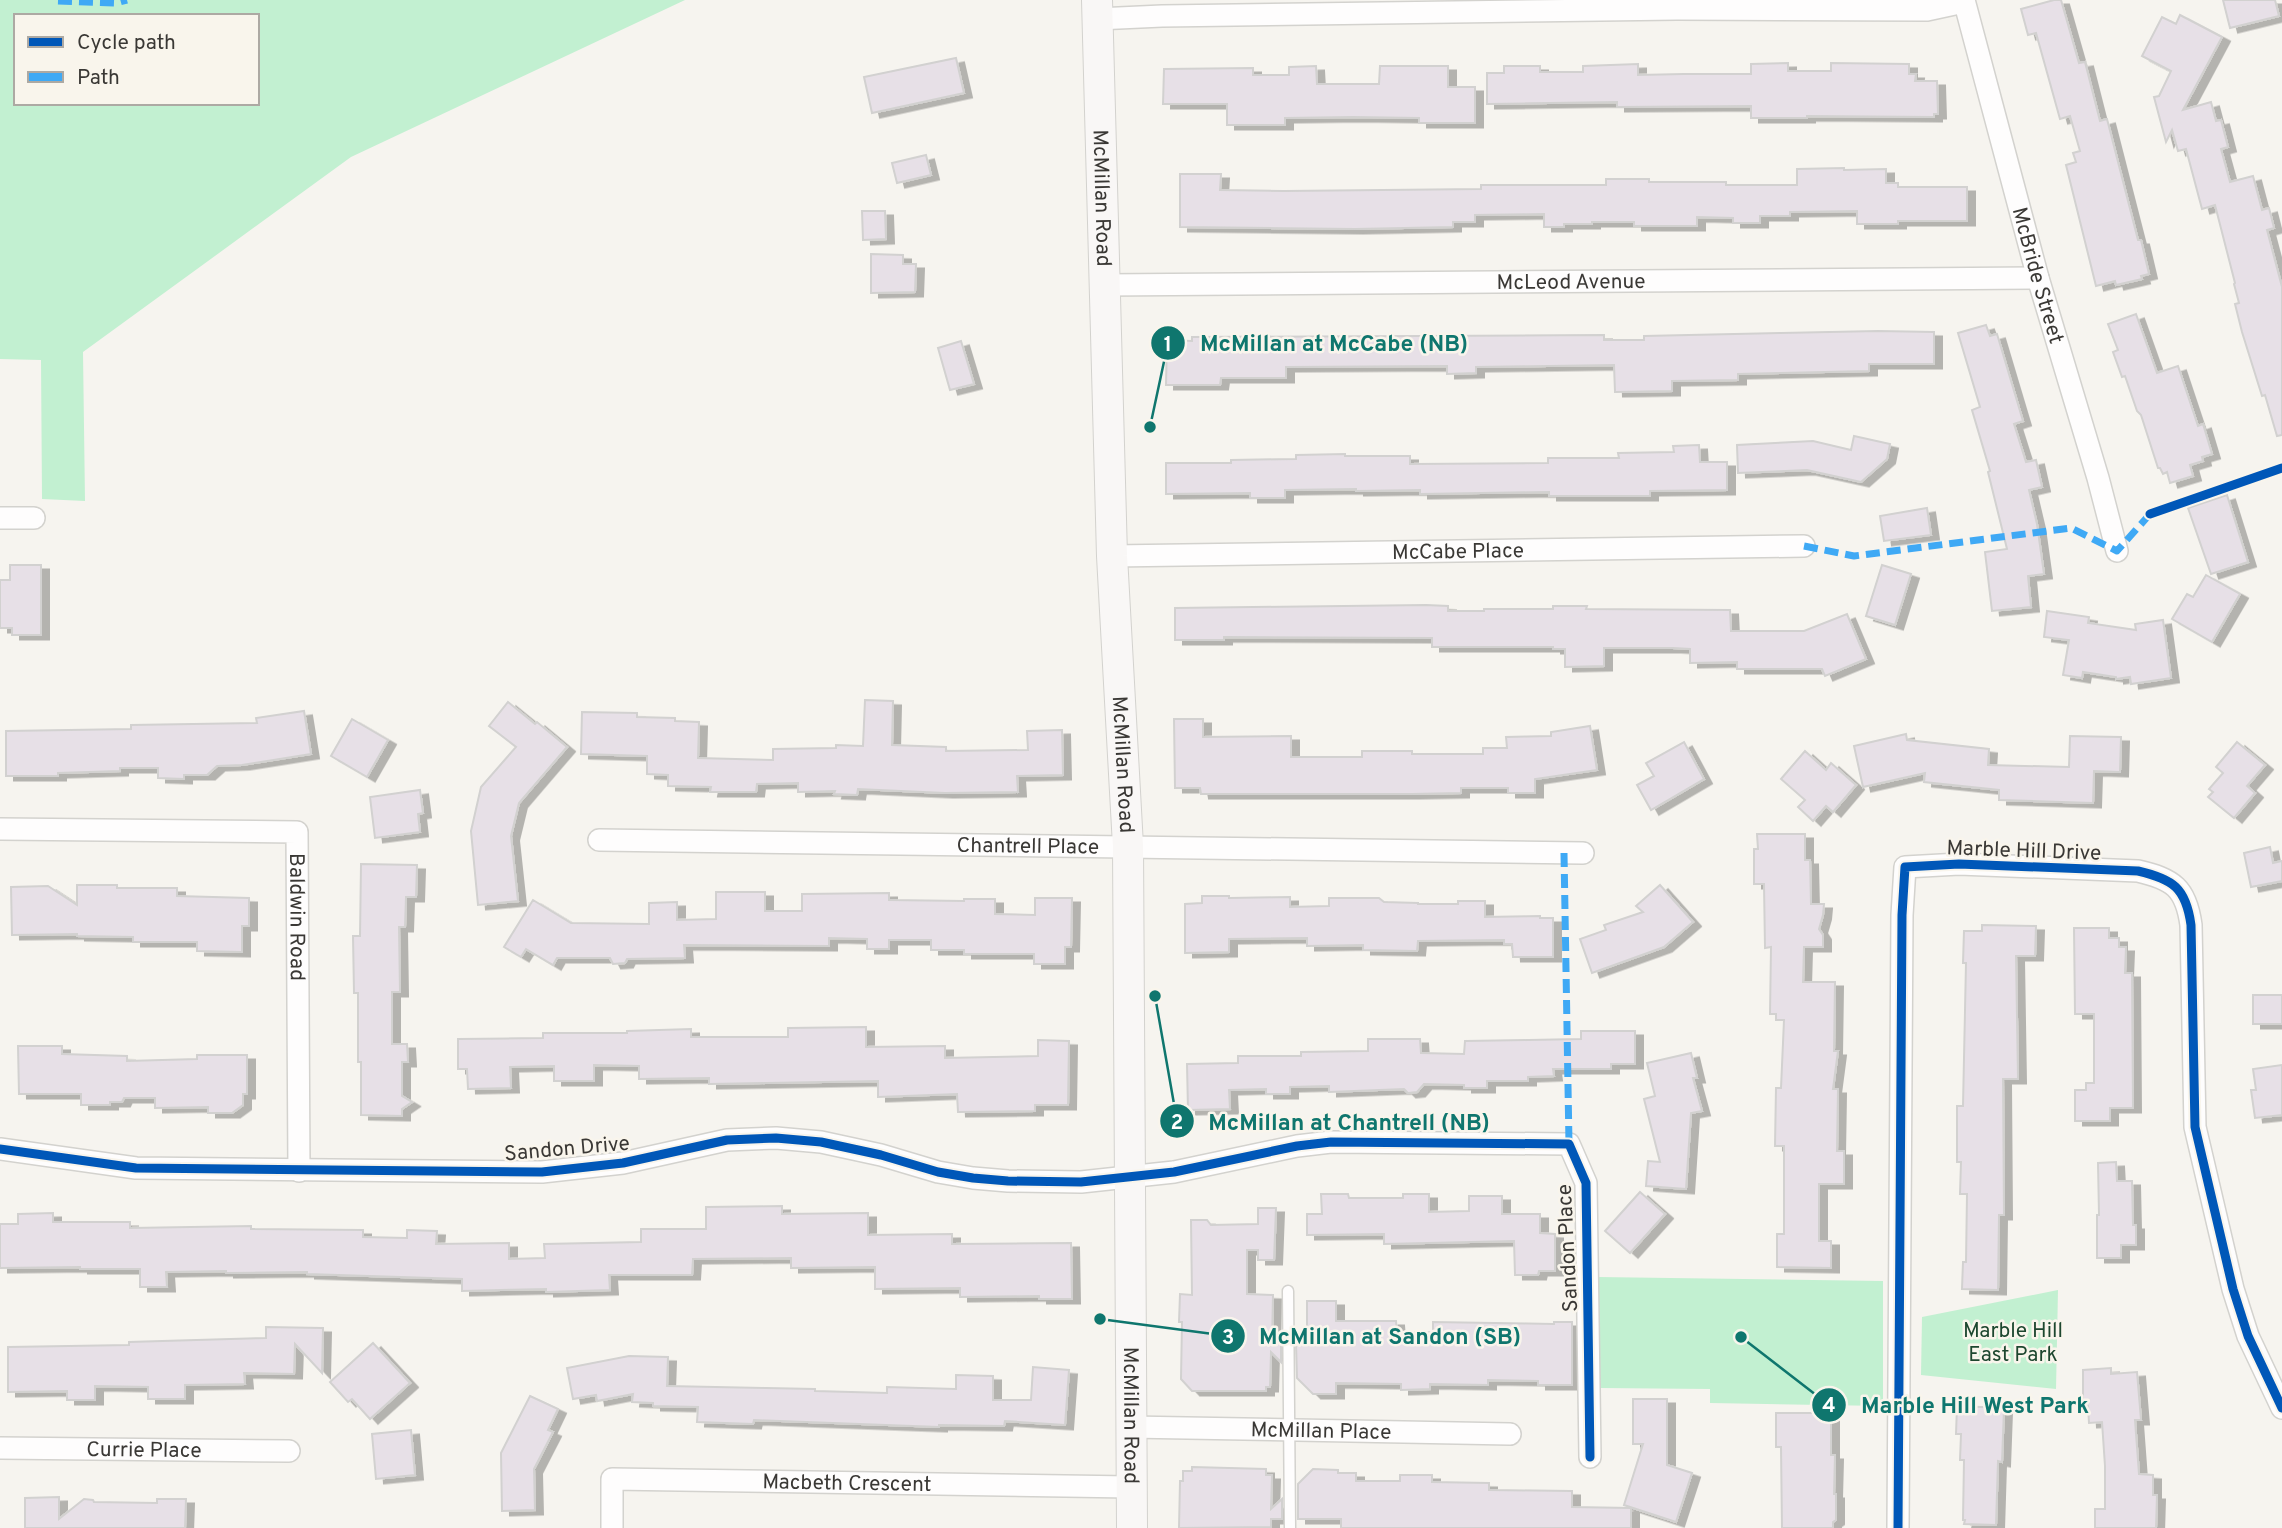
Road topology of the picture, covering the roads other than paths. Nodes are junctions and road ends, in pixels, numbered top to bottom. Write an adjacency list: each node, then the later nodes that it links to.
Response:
1 (1964, 1): 2 (street); 5 (street, McBride Street)
2 (1677, 4): 3 (street)
3 (1308, 7): 4 (street)
4 (1097, 10): 6 (main road, McMillan Road)
5 (2038, 278): 6 (street, McLeod Avenue); 10 (street, McBride Street)
6 (1104, 285): 11 (main road, McMillan Road)
7 (0, 518): 8 (street)
8 (34, 518)
9 (1804, 546): 11 (street, McCabe Place)
10 (2117, 551)
11 (1112, 556): 14 (main road, McMillan Road)
12 (0, 829): 17 (street, Baldwin Road)
13 (599, 839): 14 (street, Chantrell Place)
14 (1129, 846): 15 (street, Chantrell Place); 18 (main road, McMillan Road)
15 (1583, 853)
16 (0, 1149): 17 (street, Sandon Drive)
17 (299, 1171): 18 (street, Sandon Drive)
18 (1131, 1177): 21 (main road, McMillan Road); 26 (street, Sandon Place)
19 (1288, 1291): 22 (lane)
20 (2282, 1408): 31 (street, Marble Hill Drive)
21 (1130, 1427): 22 (street, McMillan Place); 27 (main road, McMillan Road)
22 (1290, 1430): 23 (street, McMillan Place); 30 (lane)
23 (1510, 1434)
24 (0, 1448): 25 (street, Currie Place)
25 (289, 1451)
26 (1590, 1457)
27 (1130, 1487): 28 (street, Macbeth Crescent); 29 (main road, McMillan Road)
28 (612, 1528)
29 (1132, 1528)
30 (1290, 1528)
31 (1898, 1528)

